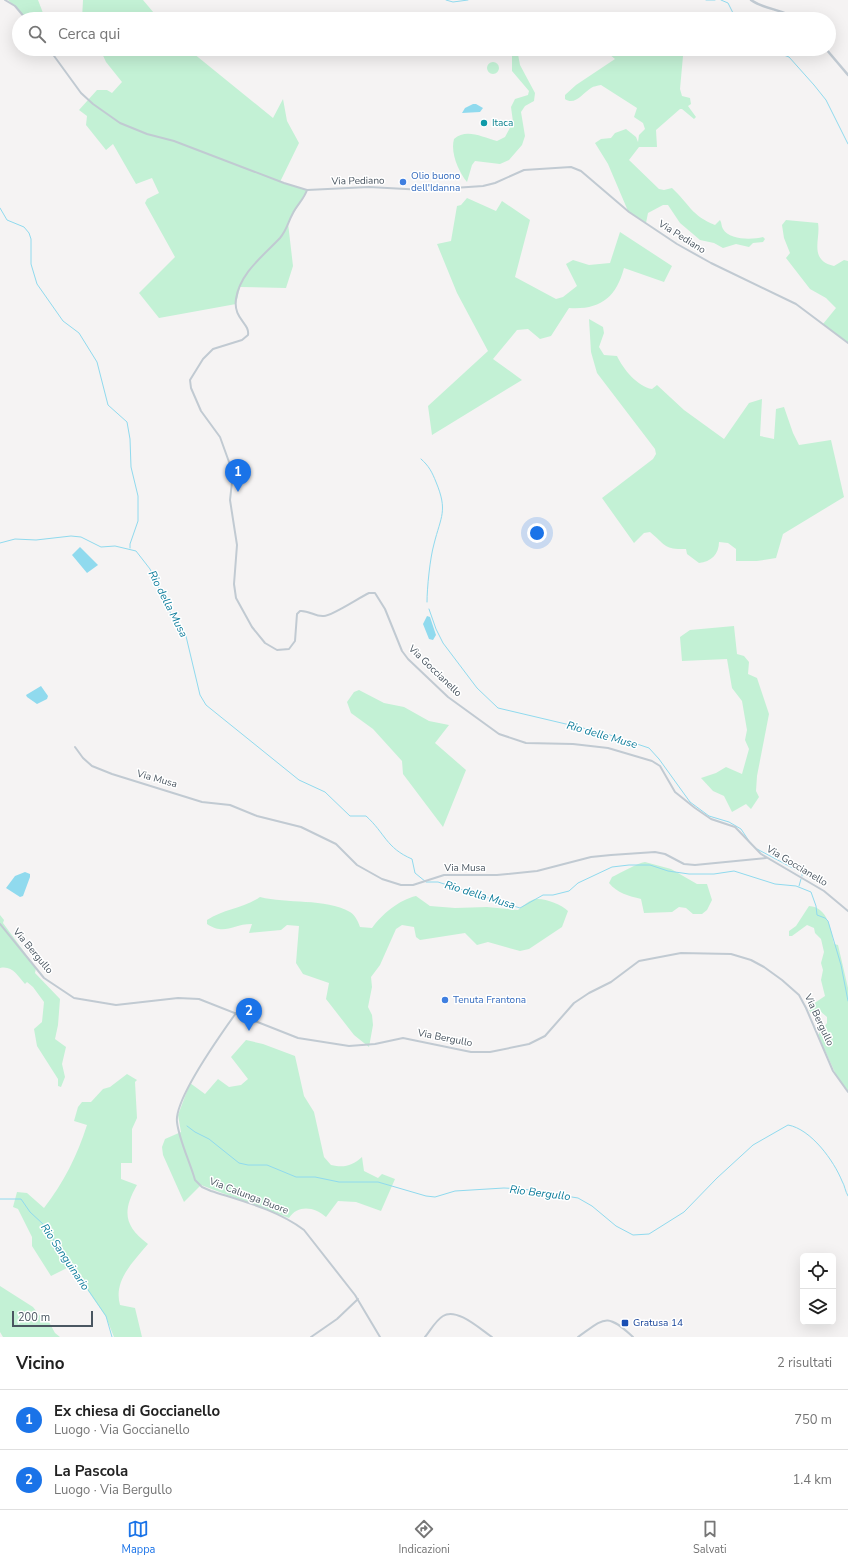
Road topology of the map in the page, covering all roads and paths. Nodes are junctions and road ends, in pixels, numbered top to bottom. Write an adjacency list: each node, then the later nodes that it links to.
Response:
1 (5, 0): 3 (street)
2 (751, 0): 4 (street)
3 (20, 12)
4 (780, 12)
5 (54, 56): 8 (street, Via Pediano)
6 (832, 56): 7 (street)
7 (848, 75)
8 (307, 190): 9 (street, Via Pediano); 11 (street, Via Goccianello)
9 (848, 343)
10 (75, 747): 11 (street, Via Musa)
11 (767, 858): 12 (street, Via Goccianello)
12 (848, 911)
13 (0, 924): 14 (street, Via Bergullo)
14 (236, 1012): 15 (street, Via Bergullo); 16 (street, Via Calunga Buore)
15 (848, 1092)
16 (358, 1299): 17 (street); 18 (street, Via Calunga Buore)
17 (311, 1337)
18 (380, 1337)
19 (425, 1337): 20 (street)
20 (492, 1337)
21 (578, 1337): 22 (street)
22 (633, 1337)

